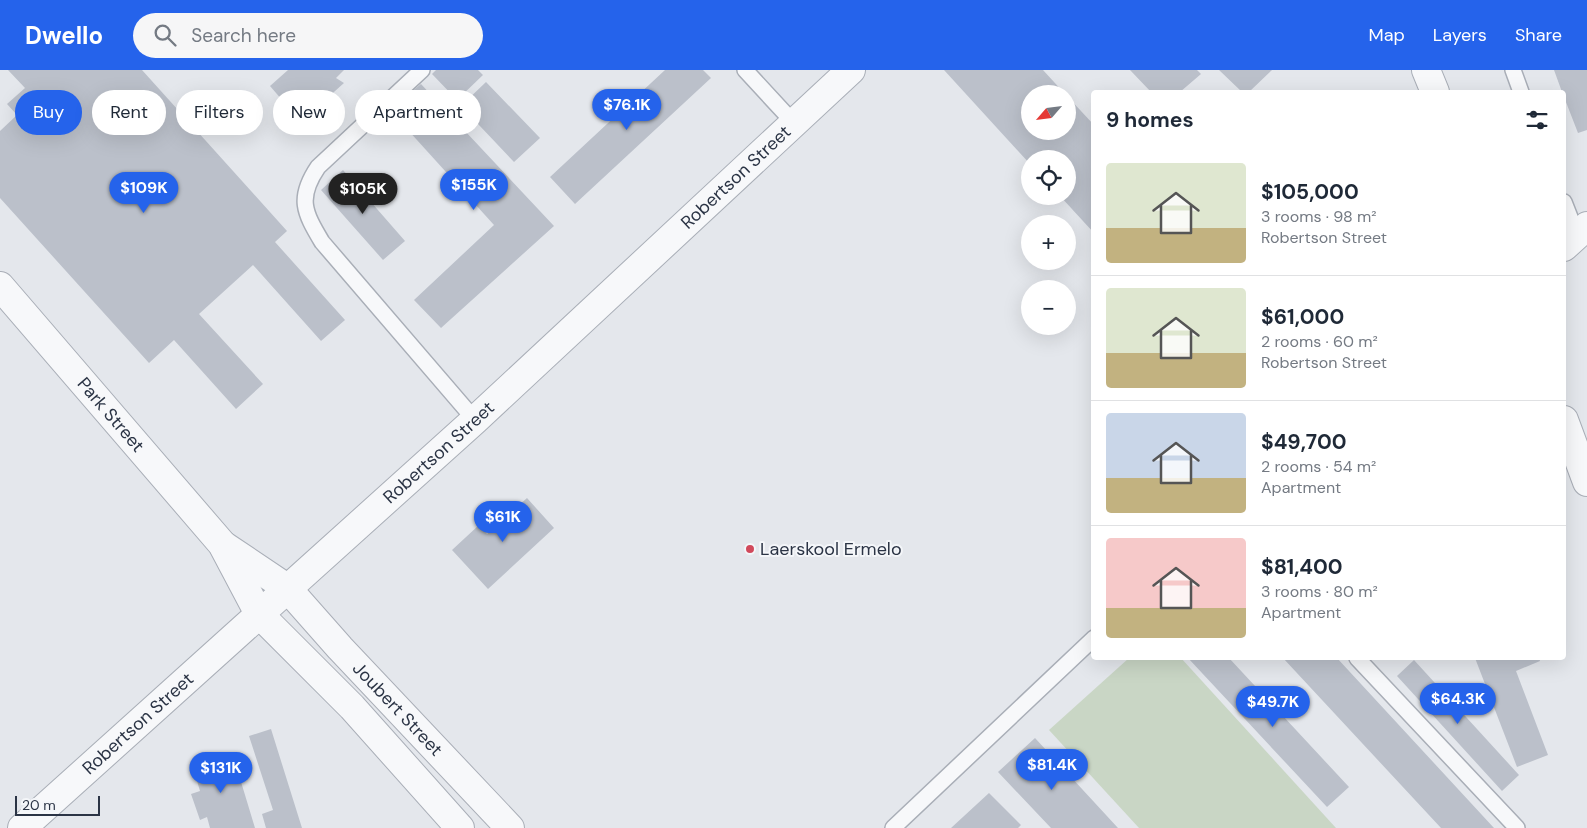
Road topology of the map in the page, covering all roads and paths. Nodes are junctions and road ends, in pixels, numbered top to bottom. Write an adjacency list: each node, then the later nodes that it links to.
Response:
1 (422, 70): 12 (lane)
2 (745, 70): 8 (lane)
3 (851, 70): 8 (street, Robertson Street)
4 (1426, 70): 6 (street)
5 (1513, 70): 7 (lane)
6 (1434, 90)
7 (1520, 90)
8 (794, 123): 12 (street, Robertson Street)
9 (1566, 208): 10 (lane)
10 (1576, 236)
11 (0, 286): 15 (street, Park Street)
12 (476, 420): 16 (street, Robertson Street)
13 (1566, 425): 14 (street)
14 (1587, 482)
15 (222, 544): 16 (street, Park Street); 17 (street, Park Street)
16 (288, 588): 17 (street, Robertson Street); 22 (street, Joubert Street)
17 (259, 614): 20 (street, Robertson Street); 21 (street, Joubert Street)
18 (1091, 641): 23 (lane)
19 (1359, 660): 24 (lane)
20 (22, 828)
21 (460, 828)
22 (510, 828)
23 (892, 828)
24 (1517, 828)

